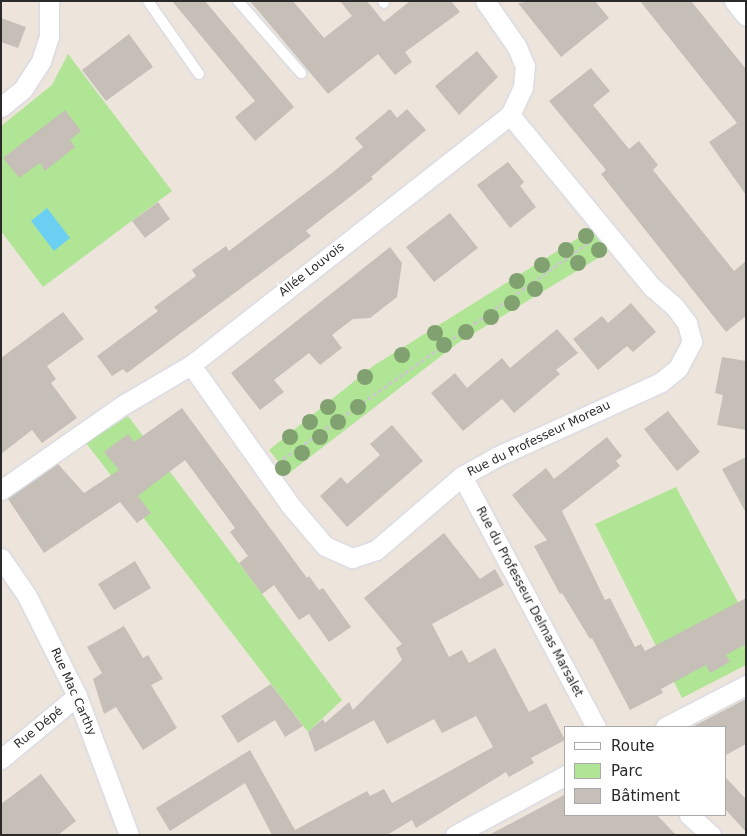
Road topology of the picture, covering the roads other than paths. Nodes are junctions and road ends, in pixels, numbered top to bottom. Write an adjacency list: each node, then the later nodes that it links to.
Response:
1 (49, 1): 9 (street)
2 (148, 1): 8 (lane)
3 (238, 1): 7 (lane)
4 (485, 1): 10 (street, Allée Louvois)
5 (734, 1): 6 (street)
6 (746, 16)
7 (301, 73)
8 (199, 74)
9 (1, 107)
10 (510, 116): 11 (street, Allée Louvois); 12 (street, Rue du Professeur Moreau)
11 (191, 365): 12 (street, Rue du Professeur Moreau); 13 (street, Allée Louvois)
12 (462, 476): 17 (street, Rue du Professeur Delmas Marsalet)
13 (1, 490)
14 (1, 558): 16 (street, Rue Mac Carthy)
15 (746, 685): 18 (street)
16 (77, 696): 19 (street, Rue Dépé); 22 (street, Rue Mac Carthy)
17 (595, 726)
18 (667, 726)
19 (1, 759)
20 (564, 776): 23 (street)
21 (690, 816): 24 (street)
22 (128, 835)
23 (455, 835)
24 (711, 835)

